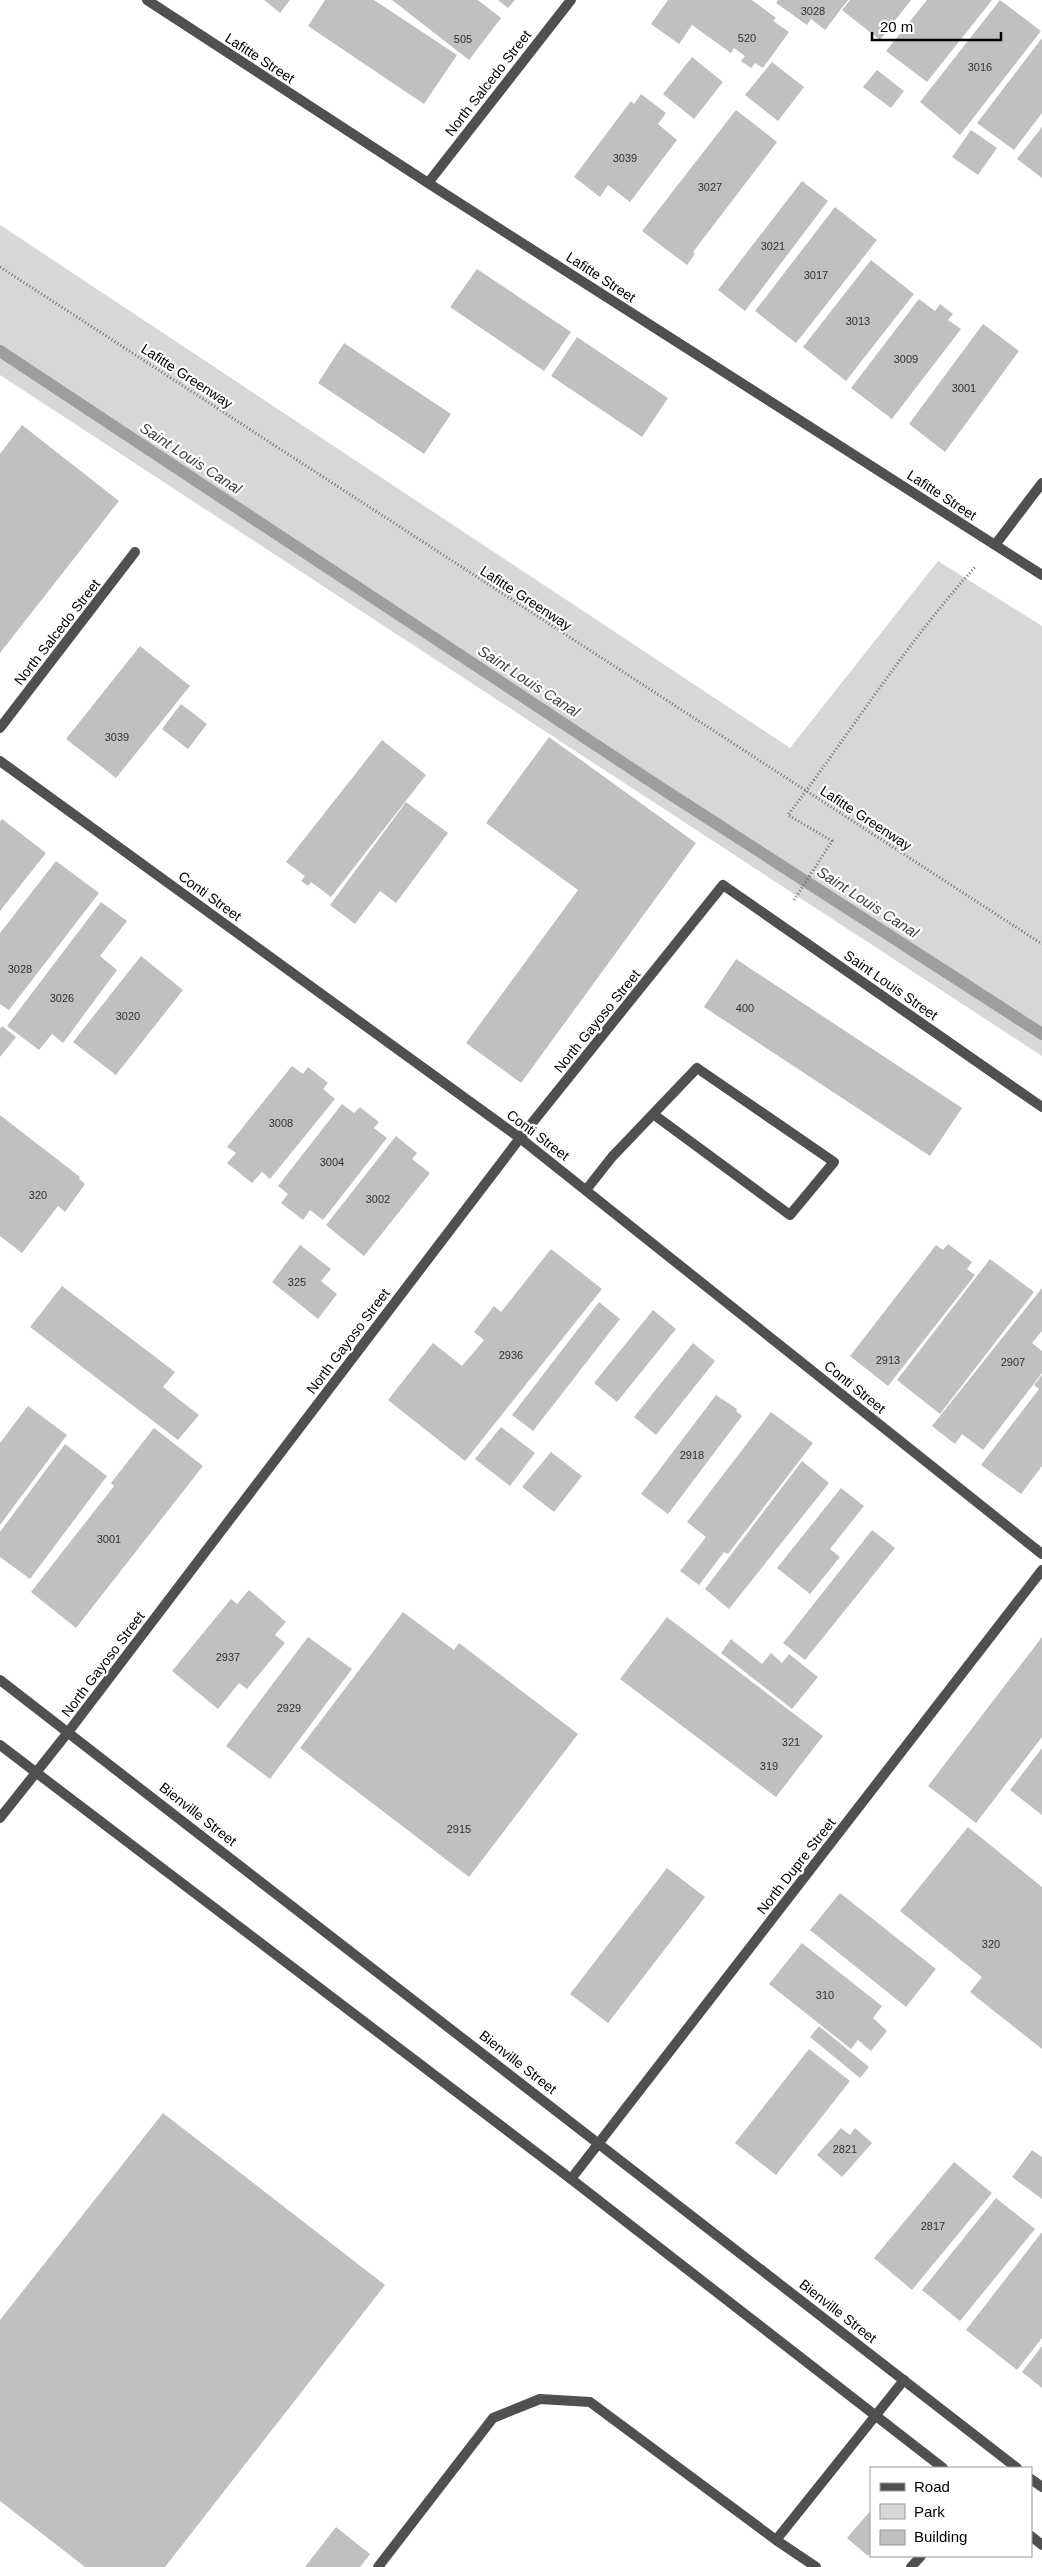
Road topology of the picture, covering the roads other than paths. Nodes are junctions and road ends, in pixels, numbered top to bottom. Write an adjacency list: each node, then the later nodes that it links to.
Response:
1 (146, 0): 3 (street, Lafitte Street)
2 (571, 0): 3 (street, North Salcedo Street)
3 (428, 183): 5 (street, Lafitte Street)
4 (1042, 483): 5 (street)
5 (995, 545): 7 (street, Lafitte Street)
6 (136, 552): 8 (street, North Salcedo Street)
7 (1042, 575)
8 (0, 728)
9 (0, 761): 13 (street, Conti Street)
10 (723, 885): 11 (street, Saint Louis Street); 13 (street, North Gayoso Street)
11 (1042, 1107)
12 (653, 1114): 12 (street); 14 (street)
13 (520, 1138): 14 (street, Conti Street); 18 (street, North Gayoso Street)
14 (586, 1190): 15 (street, Conti Street)
15 (1042, 1554)
16 (1042, 1570): 22 (street, North Dupre Street)
17 (0, 1680): 18 (street, Bienville Street)
18 (69, 1732): 20 (street, North Gayoso Street); 22 (street, Bienville Street)
19 (0, 1745): 20 (street)
20 (36, 1773): 21 (street, North Gayoso Street); 23 (street)
21 (0, 1818)
22 (599, 2143): 23 (street, North Dupre Street); 24 (street, Bienville Street)
23 (571, 2179): 25 (street)
24 (904, 2380): 25 (street); 26 (street, Bienville Street)
25 (877, 2417): 27 (street); 31 (street)
26 (1011, 2466)
27 (942, 2467)
28 (1032, 2479): 29 (street)
29 (1042, 2487)
30 (1032, 2537): 32 (street)
31 (776, 2540): 34 (street); 35 (street)
32 (1042, 2545)
33 (920, 2557): 36 (street)
34 (378, 2567)
35 (816, 2567)
36 (911, 2567)

